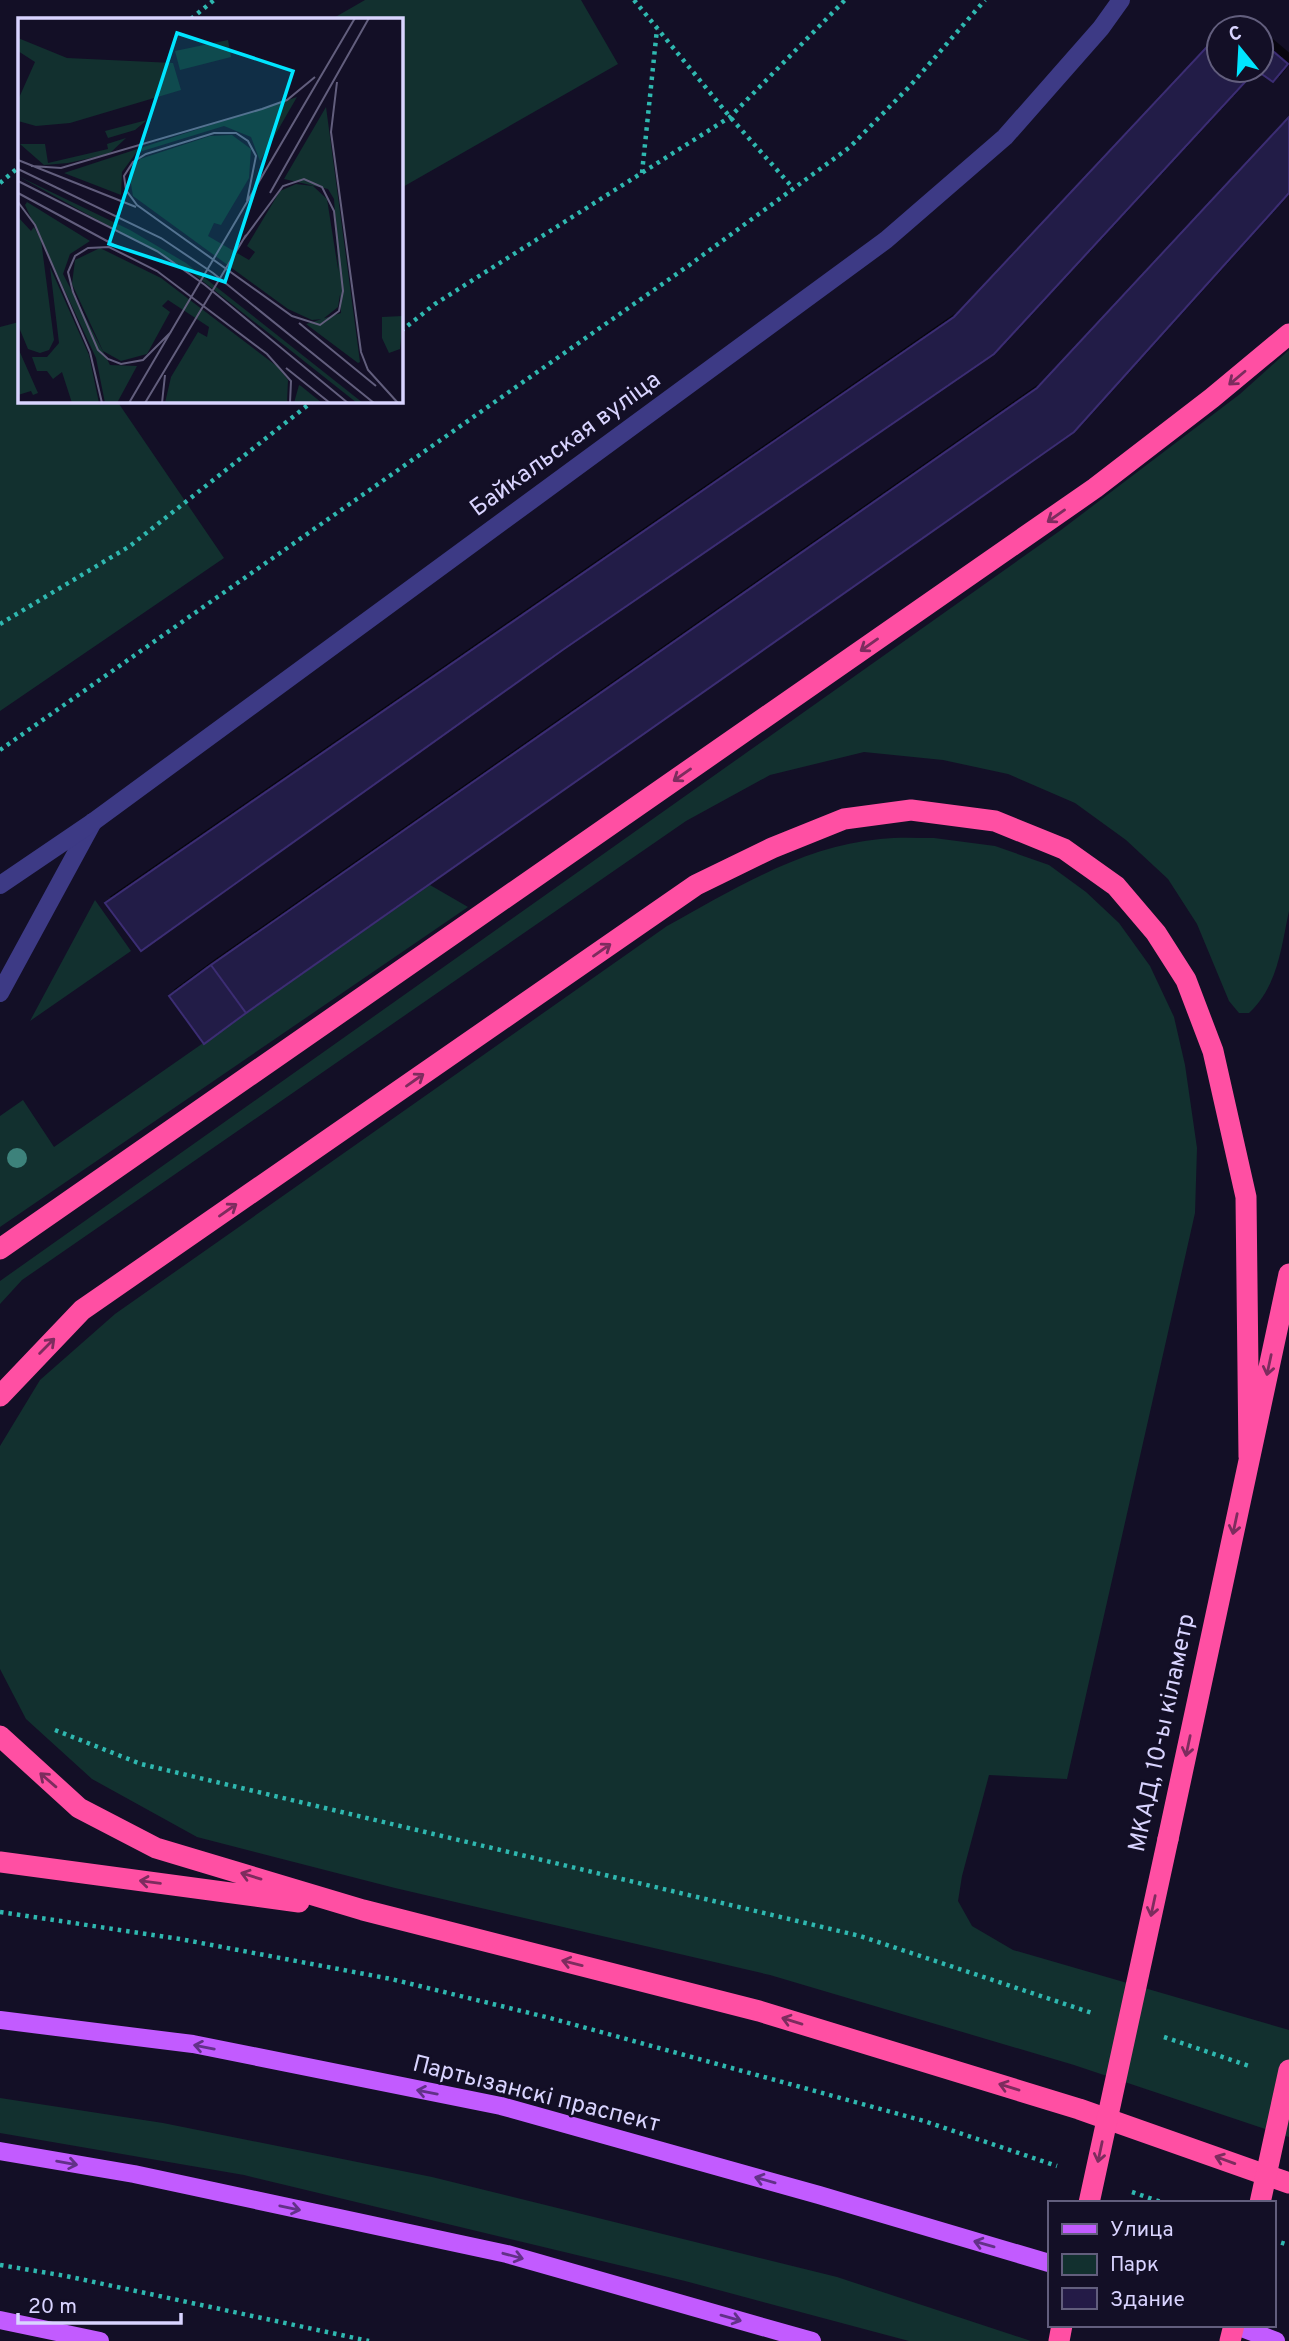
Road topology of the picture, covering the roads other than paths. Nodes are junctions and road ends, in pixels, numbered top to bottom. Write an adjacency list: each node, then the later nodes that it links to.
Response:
1 (1121, 0): 3 (street, Байкальская вуліца)
2 (1289, 334): 6 (highway, one-way to 6)
3 (93, 822): 4 (street, Байкальская вуліца); 5 (street)
4 (0, 885)
5 (0, 993)
6 (0, 1249)
7 (1289, 1274): 9 (highway, МКАД, 10-ы кіламетр, one-way to 9)
8 (0, 1396): 9 (highway, one-way to 9)
9 (1249, 1457): 17 (highway, МКАД, 10-ы кіламетр, one-way to 17, bridge)
10 (0, 1737): 12 (highway, one-way to 10)
11 (0, 1862): 12 (highway, one-way to 11)
12 (363, 1910): 16 (highway, one-way to 12)
13 (0, 2020): 19 (main road, Партызанскі праспект, one-way to 13)
14 (1289, 2070): 18 (highway, bridge)
15 (0, 2151): 23 (main road, one-way to 23)
16 (1289, 2183)
17 (1089, 2201)
18 (1260, 2201)
19 (1048, 2263)
20 (0, 2320): 22 (main road)
21 (1239, 2327): 24 (main road)
22 (100, 2341)
23 (813, 2341)
24 (1276, 2341)

